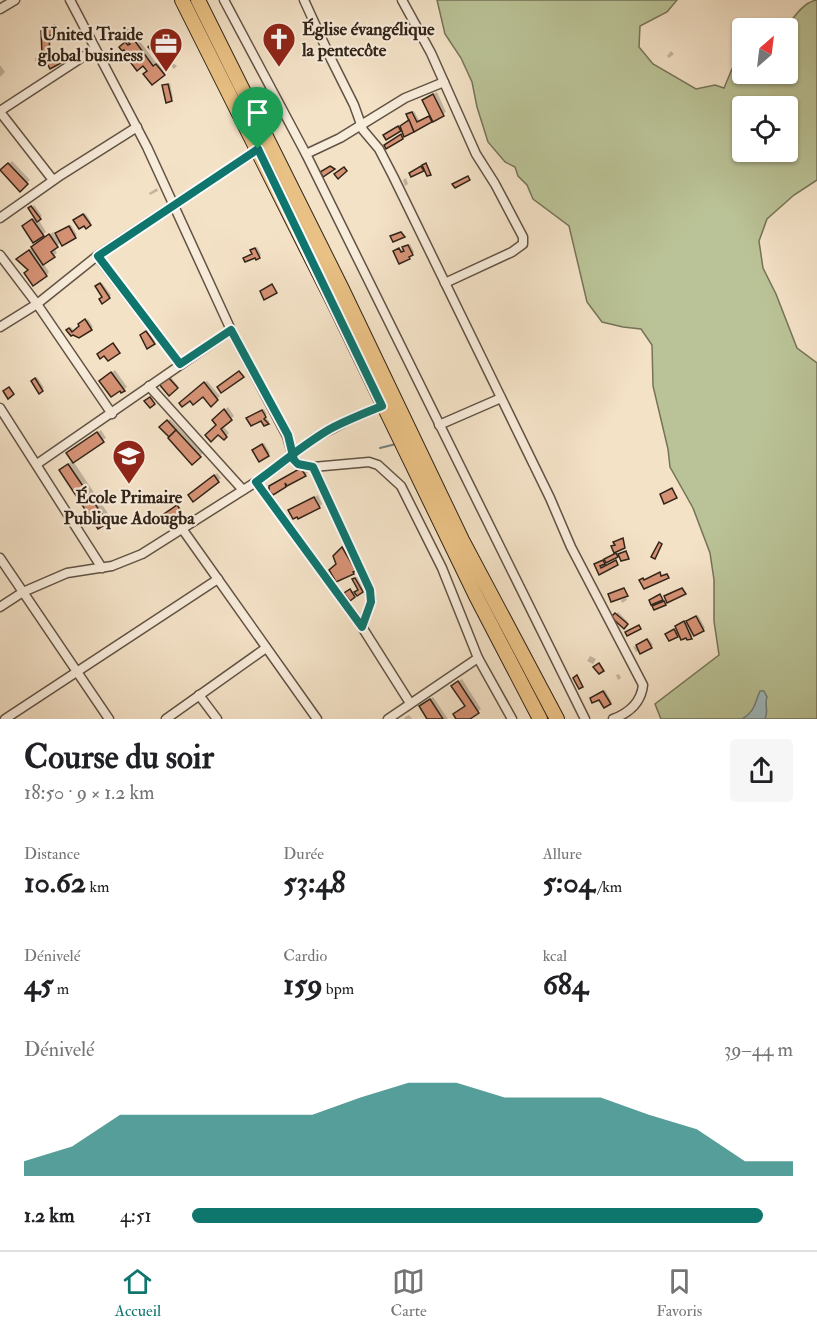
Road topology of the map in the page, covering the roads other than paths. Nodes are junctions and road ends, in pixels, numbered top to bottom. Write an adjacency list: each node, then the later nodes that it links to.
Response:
1 (15, 0): 8 (street)
2 (70, 0): 9 (street)
3 (182, 0): 14 (main road)
4 (198, 0): 57 (main road)
5 (224, 0): 15 (street)
6 (304, 0): 12 (street)
7 (402, 0): 10 (street)
8 (0, 9)
9 (95, 48): 11 (street); 13 (street)
10 (444, 82): 12 (street); 21 (street)
11 (0, 112): 16 (street)
12 (361, 125): 15 (street); 21 (street)
13 (137, 126): 16 (street); 17 (street)
14 (258, 149): 17 (street); 28 (main road)
15 (306, 154): 31 (street)
16 (53, 180): 18 (street)
17 (174, 203): 20 (street); 24 (street)
18 (0, 218)
19 (0, 255): 22 (street)
20 (98, 256): 22 (street); 25 (street)
21 (445, 283): 27 (street)
22 (37, 304): 23 (street); 30 (street)
23 (0, 327)
24 (231, 330): 25 (street); 32 (street)
25 (180, 364): 26 (street)
26 (149, 387): 30 (street); 36 (street)
27 (501, 398): 31 (street); 59 (street)
28 (382, 406): 32 (street); 56 (main road)
29 (0, 408): 33 (street)
30 (112, 414): 33 (street)
31 (439, 425): 58 (street)
32 (291, 456): 34 (street); 35 (street)
33 (37, 464): 39 (street)
34 (313, 467): 43 (street); 45 (street)
35 (256, 482): 36 (street); 43 (street)
36 (243, 490): 37 (street)
37 (183, 530): 39 (street); 40 (street)
38 (0, 558): 41 (street)
39 (102, 568): 41 (street)
40 (218, 579): 44 (street); 46 (street)
41 (23, 592): 42 (street); 46 (street)
42 (0, 607)
43 (362, 627): 48 (street)
44 (266, 648): 47 (street); 53 (street)
45 (478, 658): 48 (street); 55 (street)
46 (75, 671): 49 (street); 50 (street)
47 (199, 695): 51 (street); 52 (street)
48 (411, 703): 54 (street)
49 (5, 719)
50 (109, 719)
51 (166, 719)
52 (217, 719)
53 (317, 719)
54 (388, 719)
55 (512, 719)
56 (540, 719)
57 (557, 719)
58 (585, 719)
59 (613, 719)

